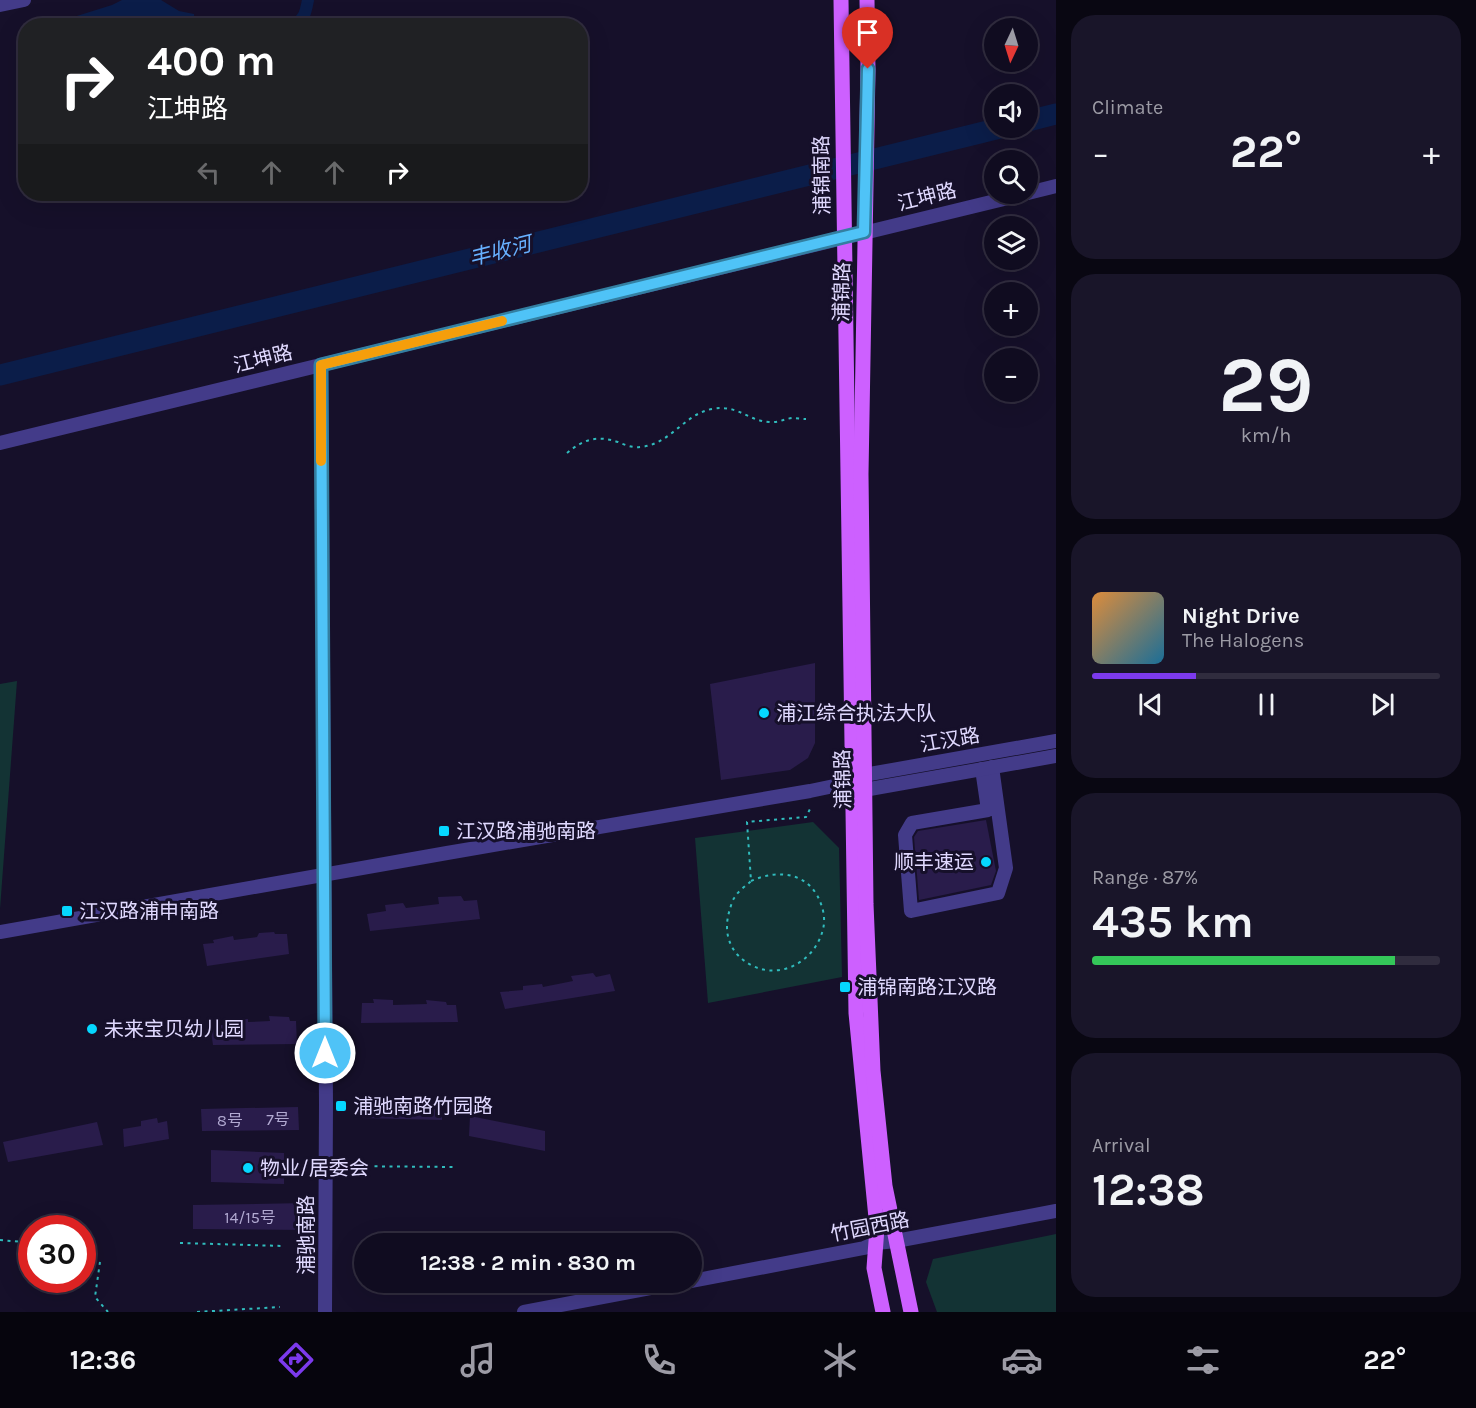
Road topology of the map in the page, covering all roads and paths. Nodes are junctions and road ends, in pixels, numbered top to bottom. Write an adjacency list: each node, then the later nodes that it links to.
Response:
1 (24, 0): 4 (street)
2 (841, 0): 9 (main road, 浦锦南路)
3 (867, 0): 8 (main road, 浦锦路)
4 (0, 6)
5 (1056, 186): 6 (street, 江坤路)
6 (1038, 190)
7 (984, 203): 8 (street, 江坤路)
8 (864, 232): 9 (street, 江坤路); 18 (main road, 浦锦路)
9 (844, 237): 10 (main road, 浦锦南路); 11 (street, 江坤路)
10 (847, 350): 18 (main road, 浦锦路)
11 (321, 365): 13 (street, 江坤路); 20 (street, 浦驰南路)
12 (806, 419): 14 (path)
13 (0, 443)
14 (567, 453)
15 (1056, 741): 18 (street, 江汉路)
16 (1056, 756): 17 (street)
17 (987, 768): 17 (street); 18 (street)
18 (860, 782): 20 (street); 27 (main road, 浦锦路); 30 (main road, 浦锦路)
19 (810, 809): 21 (path)
20 (324, 875): 22 (street); 23 (street, 浦驰南路)
21 (752, 881): 21 (path)
22 (0, 932)
23 (325, 1166): 24 (path); 38 (street, 浦驰南路)
24 (454, 1167)
25 (1056, 1210): 27 (street, 竹园西路)
26 (0, 1240): 28 (path)
27 (896, 1241): 30 (street, 竹园西路); 41 (main road, 浦锦路)
28 (18, 1242)
29 (180, 1243): 31 (path)
30 (876, 1243): 33 (street, 竹园西路); 40 (main road, 浦锦路)
31 (284, 1246)
32 (100, 1262): 36 (path)
33 (702, 1279)
34 (624, 1293): 39 (street)
35 (280, 1307): 37 (path)
36 (108, 1312)
37 (197, 1312)
38 (325, 1312)
39 (524, 1312)
40 (884, 1312)
41 (911, 1312)

